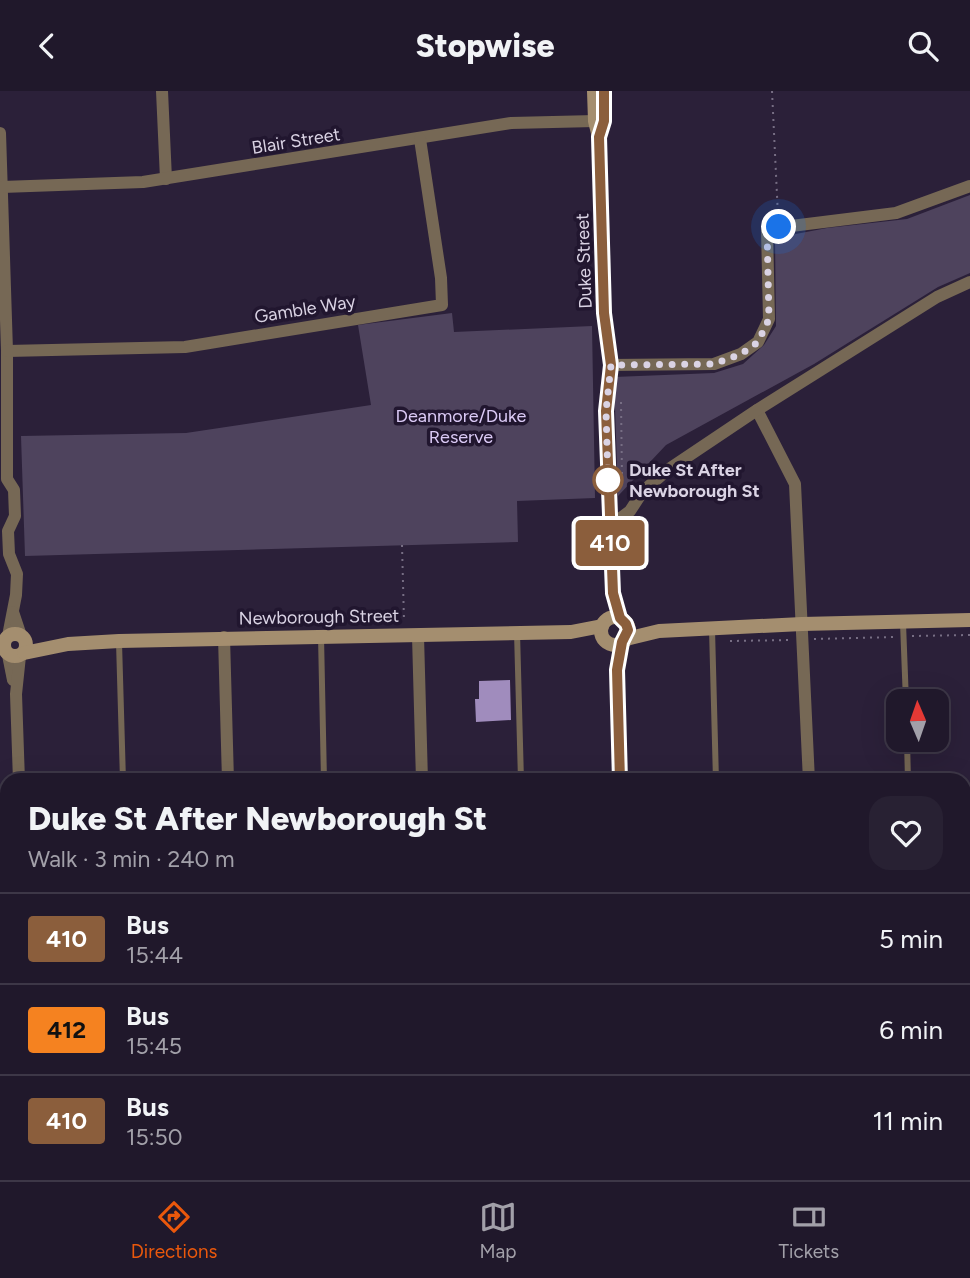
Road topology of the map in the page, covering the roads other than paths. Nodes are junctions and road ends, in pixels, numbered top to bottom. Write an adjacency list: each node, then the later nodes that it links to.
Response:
1 (162, 91): 8 (street)
2 (594, 91): 4 (street, Duke Street)
3 (604, 91): 6 (street, Duke Street)
4 (595, 121): 6 (street, Duke Street); 7 (street, Blair Street)
5 (0, 133): 10 (street)
6 (599, 137): 13 (street, Duke Street)
7 (420, 139): 8 (street, Blair Street); 12 (street, Gamble Way)
8 (166, 179): 10 (street, Blair Street)
9 (970, 186): 13 (street)
10 (2, 187): 12 (street)
11 (970, 282): 14 (street)
12 (6, 351): 28 (street)
13 (611, 365): 15 (street, Duke Street)
14 (757, 410): 15 (street); 18 (street)
15 (610, 526): 19 (street, Duke Street)
16 (970, 620): 17 (street, Newborough Street)
17 (903, 621): 18 (street, Newborough Street); 30 (lane)
18 (802, 624): 22 (street, Newborough Street); 40 (street)
19 (611, 628): 20 (street, Newborough Street); 21 (street, Newborough Street); 27 (street, Duke Street); 29 (street, Duke Street)
20 (659, 631): 22 (street, Newborough Street); 27 (street, Newborough Street)
21 (517, 632): 24 (street, Newborough Street); 37 (lane)
22 (712, 635): 39 (lane)
23 (321, 636): 24 (street, Newborough Street); 25 (street, Newborough Street); 35 (lane)
24 (411, 636): 36 (street)
25 (224, 638): 26 (street, Newborough Street); 34 (street)
26 (119, 641): 28 (street, Newborough Street); 33 (lane)
27 (624, 641): 29 (street, Duke Street)
28 (12, 646): 32 (street)
29 (617, 670): 38 (street, Duke Street)
30 (906, 689)
31 (907, 753): 41 (lane)
32 (19, 773)
33 (123, 773)
34 (228, 773)
35 (324, 773)
36 (421, 773)
37 (521, 773)
38 (620, 773)
39 (716, 773)
40 (809, 773)
41 (908, 773)

